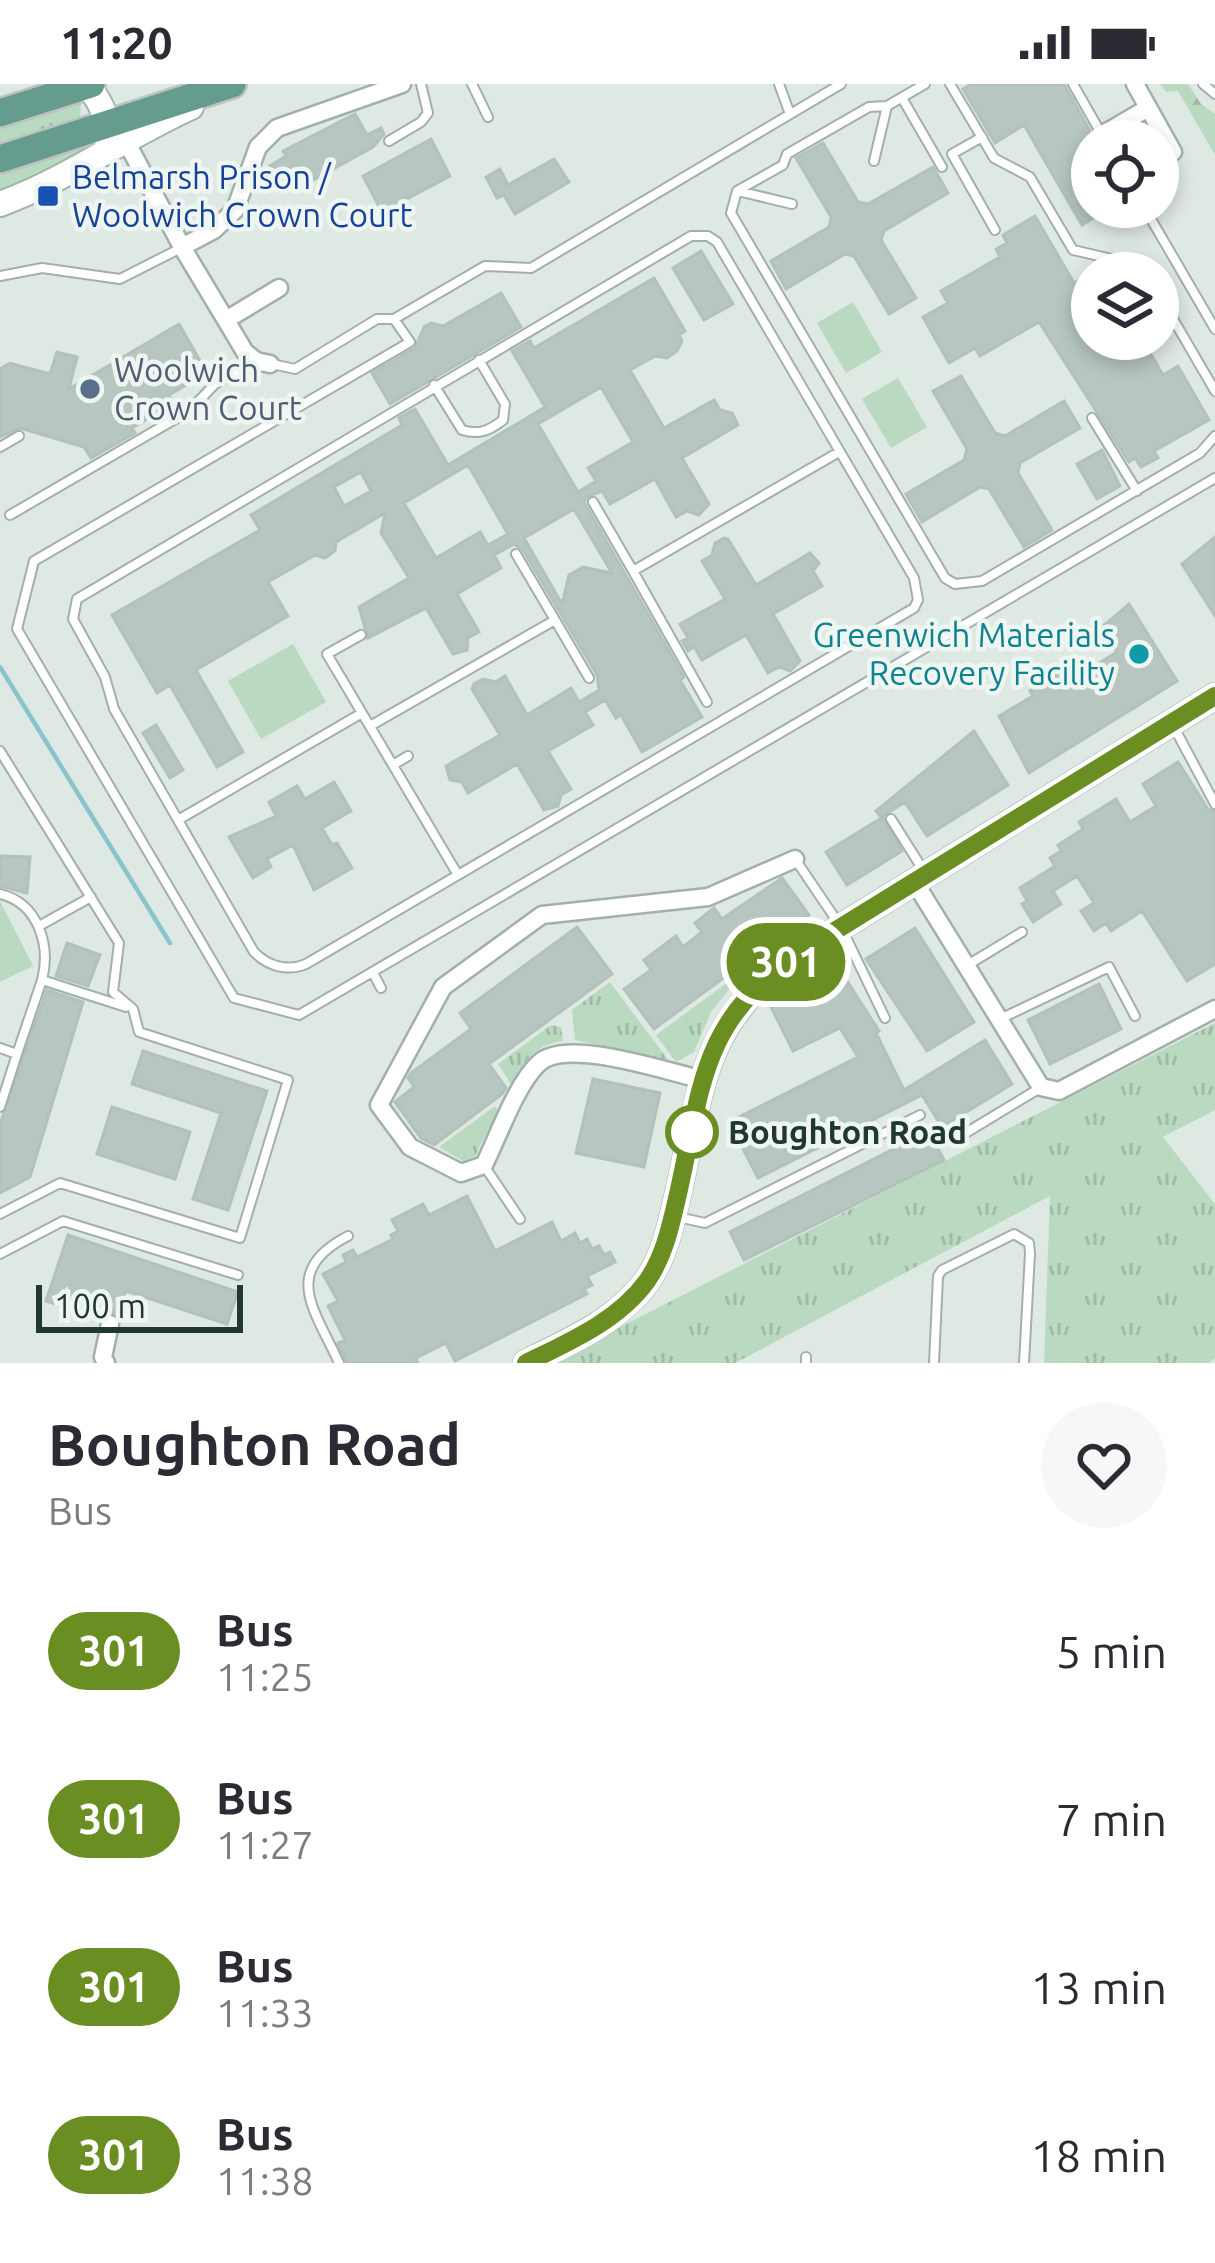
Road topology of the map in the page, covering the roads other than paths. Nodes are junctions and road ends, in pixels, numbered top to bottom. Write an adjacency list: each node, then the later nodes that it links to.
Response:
1 (88, 84): 18 (main road); 24 (street); 25 (street)
2 (232, 84): 24 (main road)
3 (243, 84): 24 (street)
4 (402, 84): 36 (street)
5 (421, 84): 27 (lane)
6 (472, 84): 20 (lane)
7 (778, 84): 19 (lane)
8 (841, 84): 19 (lane)
9 (925, 84): 15 (lane)
10 (950, 84): 26 (lane)
11 (1073, 84): 21 (lane)
12 (1135, 84): 17 (street)
13 (1203, 84): 14 (lane)
14 (1215, 94)
15 (902, 98): 16 (lane); 30 (lane)
16 (887, 106): 29 (lane); 31 (lane)
17 (1148, 108): 22 (street); 23 (street)
18 (0, 112)
19 (790, 114): 40 (lane)
20 (488, 117)
21 (1094, 120)
22 (1130, 120)
23 (1155, 120)
24 (117, 132): 25 (main road); 32 (street); 36 (street)
25 (67, 137): 28 (main road)
26 (982, 137): 35 (lane); 37 (lane)
27 (389, 141)
28 (0, 159)
29 (874, 161)
30 (942, 167)
31 (737, 191): 33 (lane); 54 (lane)
32 (0, 204)
33 (792, 204)
34 (1156, 228): 43 (lane)
35 (995, 230)
36 (182, 247): 38 (lane); 41 (street)
37 (1082, 252)
38 (0, 276)
39 (279, 288): 41 (street)
40 (394, 319): 45 (lane); 82 (lane)
41 (226, 320): 45 (street)
42 (1179, 328): 47 (lane)
43 (1215, 329)
44 (479, 360): 46 (lane); 46 (lane); 52 (lane)
45 (263, 362): 56 (lane)
46 (434, 385): 72 (lane)
47 (1215, 391)
48 (1092, 418): 54 (lane)
49 (19, 436): 51 (lane)
50 (1215, 436): 54 (lane)
51 (0, 447)
52 (839, 452): 58 (lane); 74 (lane)
53 (1215, 478): 82 (lane)
54 (1137, 490)
55 (593, 502): 58 (lane)
56 (10, 515)
57 (516, 554): 59 (lane)
58 (633, 572): 63 (lane)
59 (555, 620): 61 (lane); 66 (lane)
60 (361, 635): 64 (lane)
61 (589, 678)
62 (1215, 696): 65 (street)
63 (707, 702)
64 (362, 713): 66 (lane); 72 (lane)
65 (1172, 723): 70 (lane); 75 (street)
66 (370, 726): 69 (lane)
67 (0, 751): 77 (lane)
68 (408, 756): 69 (lane)
69 (393, 765): 74 (lane)
70 (1215, 804)
71 (891, 819): 75 (lane)
72 (178, 820): 74 (lane)
73 (795, 859): 79 (lane); 97 (street)
74 (458, 875)
75 (920, 878): 79 (street); 81 (street)
76 (0, 894): 78 (lane)
77 (91, 897): 78 (lane); 85 (lane)
78 (39, 926): 83 (lane)
79 (841, 927): 88 (lane); 92 (street)
80 (1022, 932): 81 (lane)
81 (965, 967): 89 (street)
82 (373, 973): 84 (lane)
83 (42, 980): 85 (lane); 91 (lane)
84 (382, 988)
85 (133, 1009): 98 (lane)
86 (1215, 1009): 93 (street)
87 (1135, 1016): 89 (lane)
88 (885, 1018)
89 (998, 1019): 93 (street)
90 (0, 1048): 91 (lane)
91 (17, 1054): 94 (lane)
92 (704, 1080): 97 (street); 99 (street)
93 (1041, 1088): 96 (lane)
94 (0, 1107)
95 (920, 1115): 99 (lane)
96 (964, 1134)
97 (484, 1166): 100 (lane)
98 (0, 1214)
99 (673, 1216): 107 (street)
100 (520, 1219)
101 (348, 1236): 106 (lane)
102 (0, 1254): 103 (lane)
103 (238, 1275)
104 (110, 1324): 105 (street)
105 (106, 1363)
106 (338, 1363)
107 (526, 1363)
108 (934, 1363): 109 (lane)
109 (1024, 1363)

